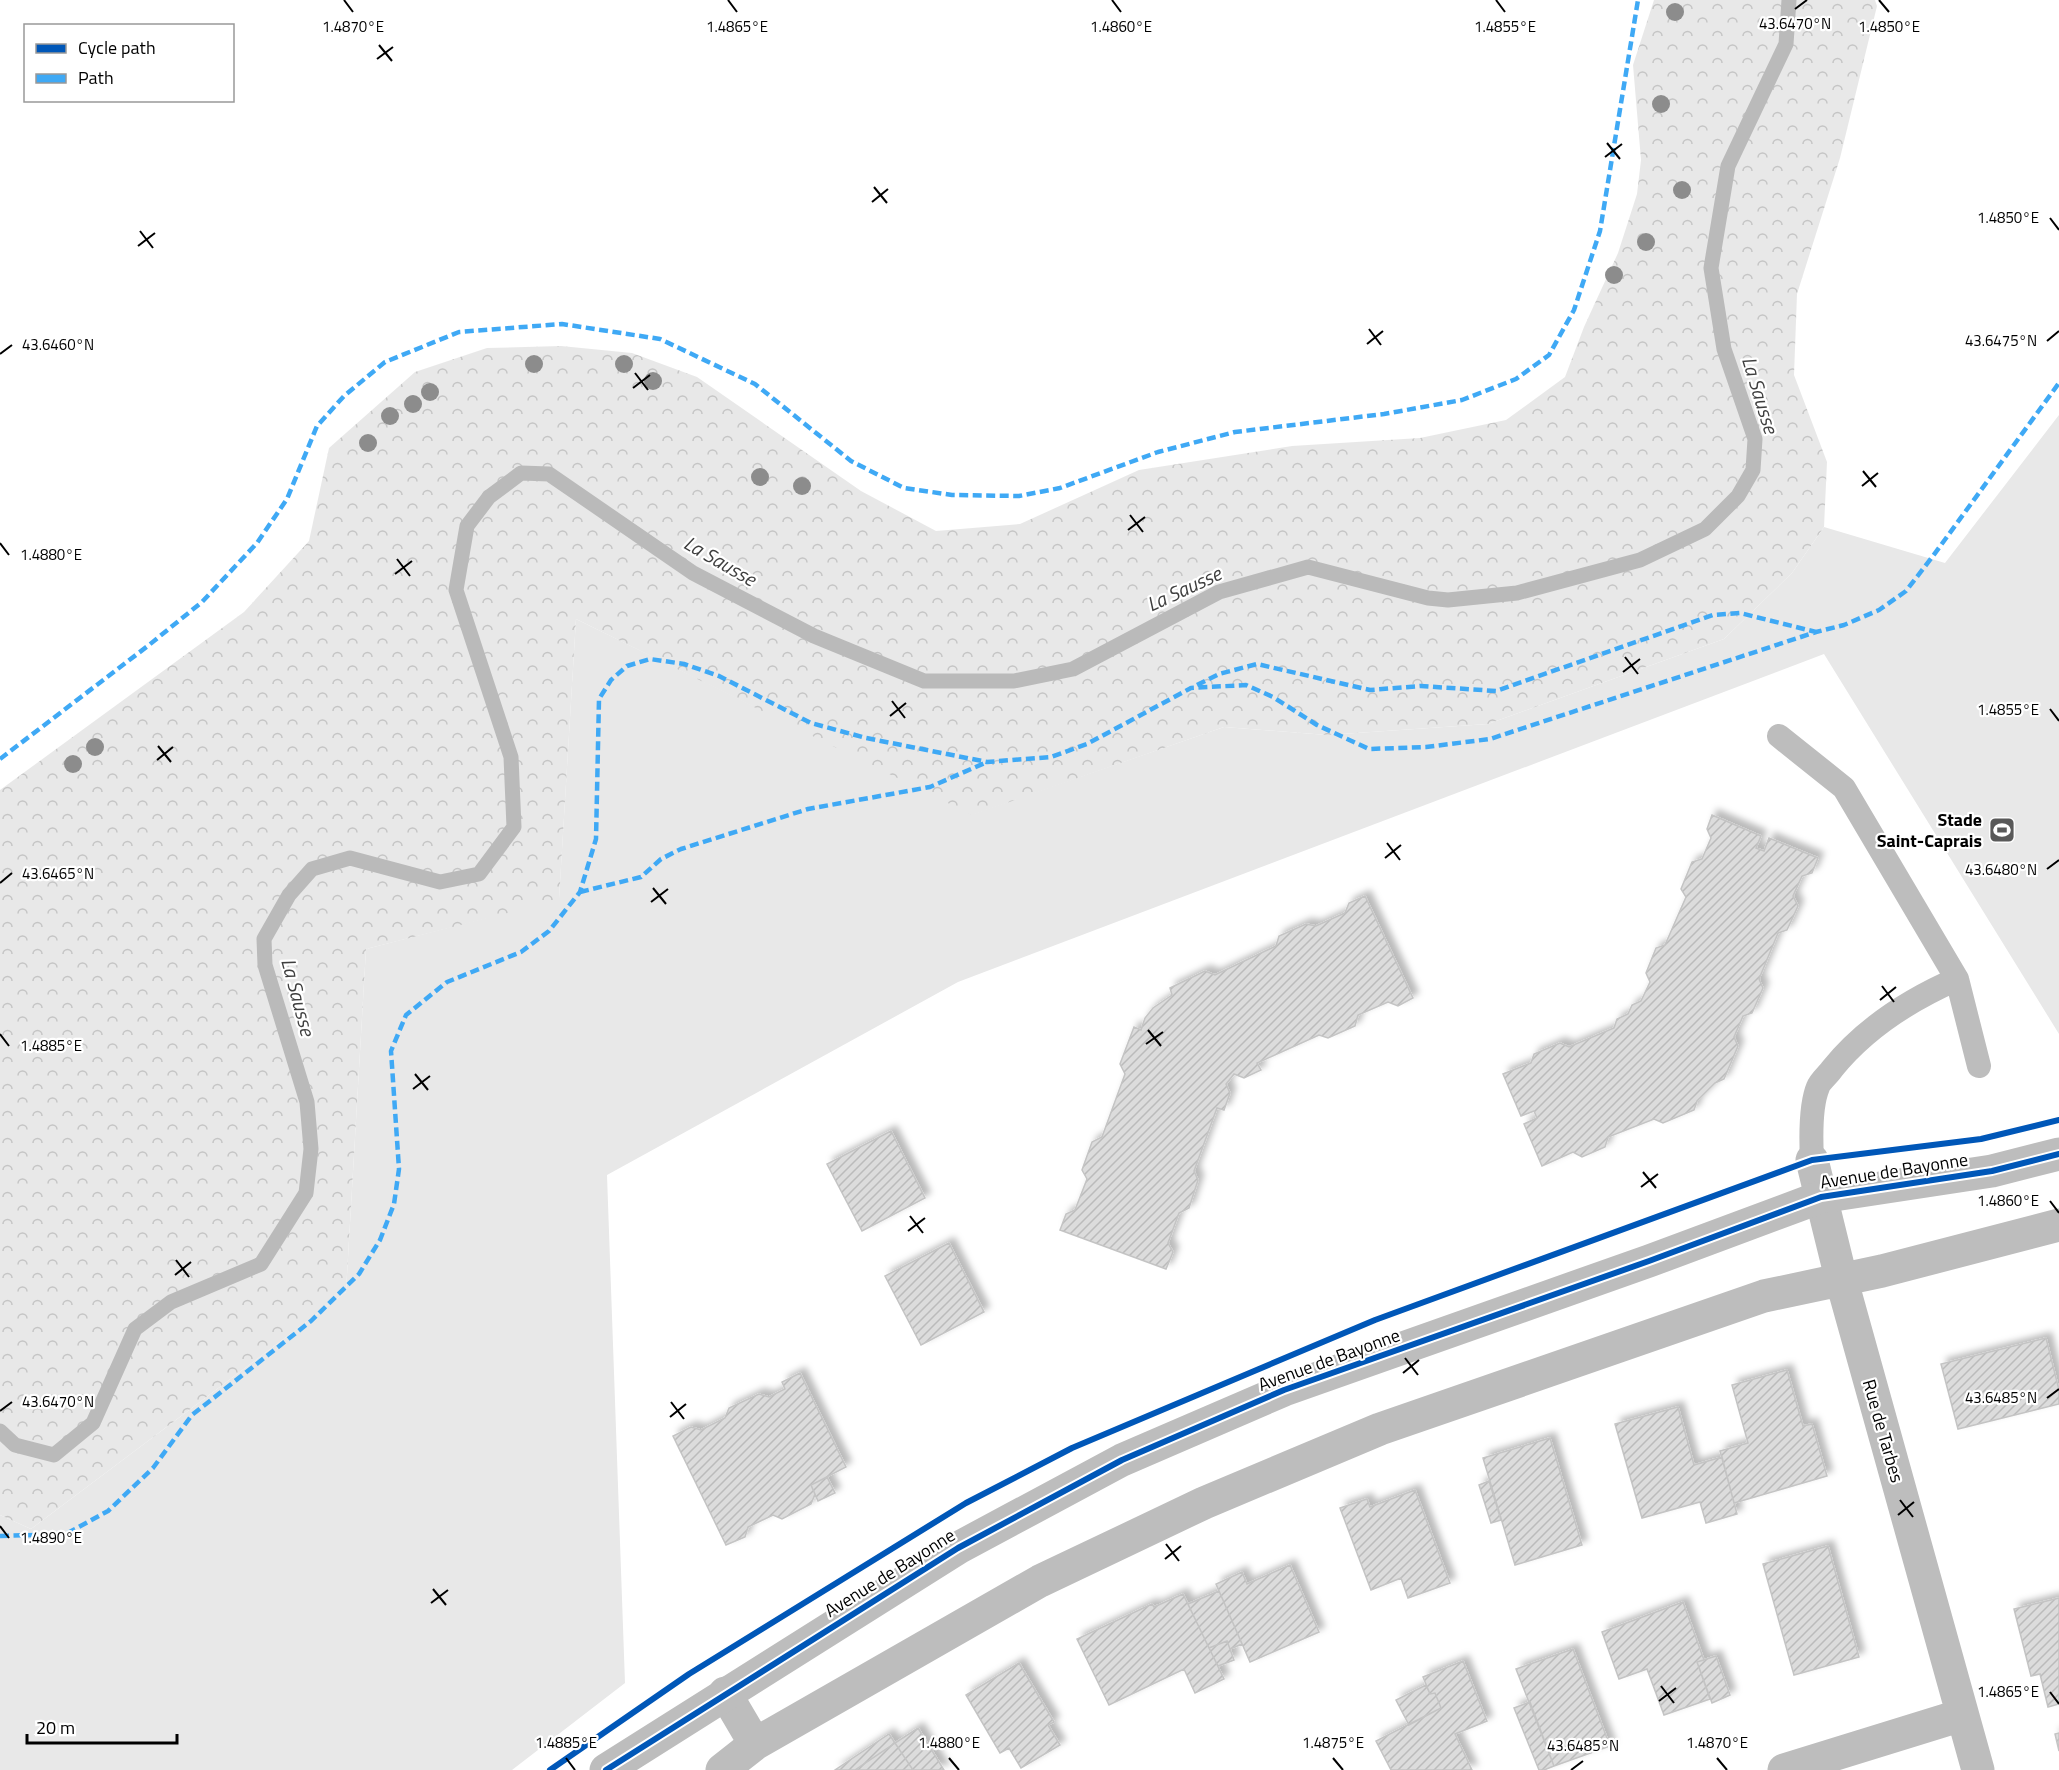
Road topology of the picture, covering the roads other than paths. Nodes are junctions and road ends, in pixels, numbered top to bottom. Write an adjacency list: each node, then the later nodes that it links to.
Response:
1 (1779, 736): 2 (lane)
2 (1957, 979): 3 (lane); 5 (lane)
3 (1979, 1066)
4 (2059, 1154): 6 (street, Avenue de Bayonne)
5 (1812, 1160): 6 (street, Rue de Tarbes)
6 (1821, 1197): 8 (street, Rue de Tarbes); 9 (street, Avenue de Bayonne)
7 (2059, 1226): 8 (street)
8 (1841, 1278): 10 (street, Rue de Tarbes); 11 (street)
9 (724, 1693): 11 (street); 12 (street, Avenue de Bayonne)
10 (1962, 1715): 14 (street); 15 (street, Rue de Tarbes)
11 (755, 1744): 13 (street)
12 (606, 1770)
13 (722, 1770)
14 (1784, 1770)
15 (1978, 1770)

